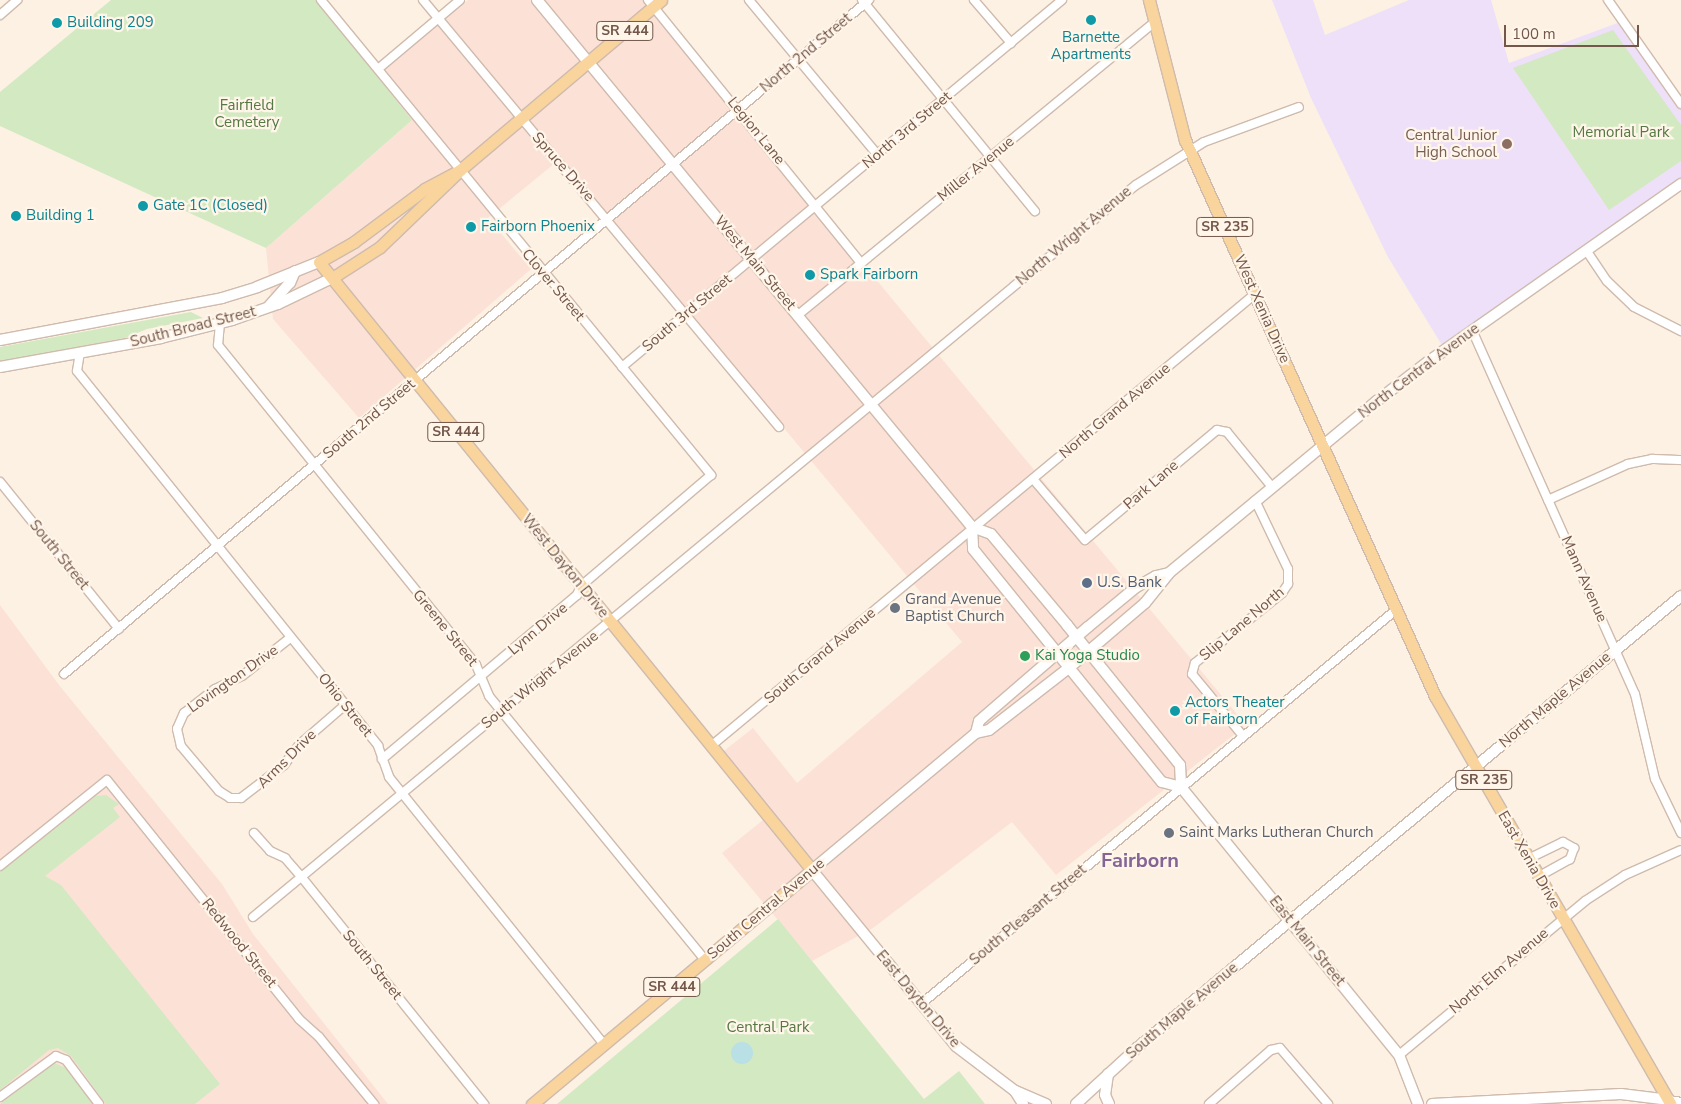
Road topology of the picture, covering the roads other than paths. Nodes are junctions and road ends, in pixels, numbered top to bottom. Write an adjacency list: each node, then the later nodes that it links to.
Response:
1 (17, 0): 13 (street)
2 (322, 0): 19 (street, Clover Street)
3 (423, 0): 14 (street, Spruce Drive)
4 (460, 0): 14 (street)
5 (537, 0): 18 (street, West Main Street)
6 (749, 0): 17 (street)
7 (974, 0): 16 (street)
8 (1062, 0): 16 (street, North 3rd Street)
9 (1149, 0): 15 (main road, West Xenia Drive / SR 235)
10 (1608, 0): 21 (street)
11 (865, 1): 17 (street, North 2nd Street); 20 (street)
12 (654, 2): 18 (main road, SR 444); 23 (street, Legion Lane)
13 (0, 15)
14 (438, 19): 19 (street); 24 (street, Spruce Drive)
15 (1154, 23): 25 (main road, West Xenia Drive / SR 235); 27 (street, Miller Avenue)
16 (1010, 43): 20 (street, North 3rd Street)
17 (798, 59): 23 (street, North 2nd Street); 26 (street)
18 (588, 62): 24 (main road, South Broad Street / SR 444); 28 (street, West Main Street)
19 (378, 69): 29 (street, Clover Street)
20 (943, 99): 26 (street, North 3rd Street); 27 (street)
21 (1681, 104)
22 (1299, 107): 25 (street, North Wright Avenue)
23 (740, 110): 28 (street, North 2nd Street); 31 (street, Legion Lane)
24 (521, 119): 29 (main road, South Broad Street / SR 444); 33 (street, Spruce Drive)
25 (1190, 150): 41 (main road, West Xenia Drive / SR 235); 53 (street, North Wright Avenue)
26 (877, 154): 31 (street, North 3rd Street)
27 (991, 157): 32 (street); 37 (street, Miller Avenue)
28 (674, 165): 33 (street, South 2nd Street); 35 (street, West Main Street)
29 (460, 170): 36 (main road, South Broad Street / SR 444); 39 (street, Clover Street); 40 (main road, South Broad Street / SR 444)
30 (1681, 184): 34 (street, North Central Avenue)
31 (816, 206): 35 (street, North 3rd Street); 37 (street, Legion Lane)
32 (1035, 211)
33 (608, 220): 39 (street, South 2nd Street); 43 (street, Spruce Drive)
34 (1586, 250): 46 (street, North Central Avenue); 47 (street)
35 (752, 259): 43 (street, South 3rd Street); 44 (street, West Main Street)
36 (319, 262): 38 (street, South Broad Street); 40 (main road, West Dayton Drive / SR 444)
37 (861, 263): 44 (street, Miller Avenue)
38 (295, 271): 42 (street); 48 (street, South Broad Street)
39 (544, 273): 51 (street, Clover Street); 52 (street, South 2nd Street)
40 (332, 278): 42 (street, South Broad Street); 52 (main road, West Dayton Drive / SR 444)
41 (1255, 294): 55 (main road, West Xenia Drive / SR 235); 59 (street, North Grand Avenue)
42 (266, 308): 45 (street, South Broad Street)
43 (686, 314): 51 (street, South 3rd Street); 54 (street, Spruce Drive)
44 (798, 315): 53 (street, West Main Street)
45 (220, 323): 49 (street, South Broad Street); 57 (street, Greene Street)
46 (1472, 330): 55 (street, North Central Avenue); 63 (street, Mann Avenue)
47 (1681, 331)
48 (0, 340)
49 (80, 352): 50 (street, South Broad Street); 65 (street, Ohio Street)
50 (0, 367)
51 (622, 367): 58 (street, Clover Street)
52 (414, 382): 57 (street, South 2nd Street); 67 (main road, West Dayton Drive / SR 444)
53 (872, 405): 64 (street, West Main Street); 70 (street, South Wright Avenue)
54 (779, 427)
55 (1323, 446): 61 (street, North Central Avenue); 69 (main road, East Xenia Drive / SR 235)
56 (1681, 460): 63 (street)
57 (314, 466): 65 (street, South 2nd Street); 79 (street, Greene Street)
58 (711, 475): 67 (street, Lynn Drive)
59 (1033, 479): 61 (street, Park Lane); 64 (street, North Grand Avenue)
60 (0, 482): 71 (street, South Street)
61 (1272, 487): 62 (street, North Central Avenue)
62 (1255, 500): 66 (street, North Central Avenue); 83 (street, Slip Lane North)
63 (1548, 500): 74 (street, Mann Avenue)
64 (972, 527): 72 (street, West Main Street); 76 (street); 84 (street, South Grand Avenue)
65 (216, 547): 71 (street, South 2nd Street); 73 (street, Ohio Street)
66 (1169, 573): 72 (street, North Central Avenue); 75 (street, North Central Avenue)
67 (580, 586): 70 (main road, West Dayton Drive / SR 444); 79 (street, Lynn Drive)
68 (1681, 596): 74 (street, North Maple Avenue)
69 (1397, 609): 83 (street, South Pleasant Street); 86 (main road, East Xenia Drive / SR 235)
70 (610, 622): 81 (street, South Wright Avenue); 84 (main road, West Dayton Drive / SR 444)
71 (119, 629): 78 (street, South 2nd Street)
72 (1076, 636): 75 (street); 76 (street, North Central Avenue)
73 (290, 638): 80 (street, Ohio Street); 87 (street, Lovington Drive)
74 (1616, 650): 86 (street, North Maple Avenue); 91 (street, Mann Avenue)
75 (1088, 651): 77 (street, North Central Avenue); 88 (street)
76 (1058, 652): 77 (street, East Main Street); 82 (street, South Central Avenue)
77 (1070, 667): 82 (street, South Central Avenue); 88 (street, East Main Street)
78 (64, 674)
79 (482, 676): 81 (street, Greene Street); 85 (street, Lynn Drive)
80 (345, 705): 85 (street, Ohio Street); 87 (street, Arms Drive)
81 (502, 710): 89 (street, South Wright Avenue); 101 (street, Greene Street)
82 (976, 733): 95 (street, South Central Avenue)
83 (1243, 736): 88 (street, South Pleasant Street)
84 (711, 746): 95 (main road, West Dayton Drive / SR 444)
85 (382, 759): 89 (street, Ohio Street)
86 (1476, 767): 93 (main road, East Xenia Drive / SR 235); 100 (street, North Maple Avenue)
87 (204, 773)
88 (1181, 787): 100 (street, East Main Street); 102 (street, South Pleasant Street)
89 (402, 794): 97 (street, South Wright Avenue); 103 (street, Ohio Street)
90 (254, 833): 97 (street, South Street)
91 (1681, 833)
92 (1681, 850): 99 (street, North Elm Avenue)
93 (1528, 859): 96 (main road, East Xenia Drive / SR 235); 96 (street)
94 (0, 866): 110 (street, Redwood Street)
95 (812, 870): 101 (main road, South Central Avenue / SR 444); 102 (street, East Dayton Drive)
96 (1538, 877): 99 (main road, East Xenia Drive / SR 235)
97 (301, 878): 98 (street, South Wright Avenue); 111 (street, South Street)
98 (253, 917)
99 (1562, 918): 104 (street, North Elm Avenue); 108 (main road, East Xenia Drive / SR 235)
100 (1291, 921): 104 (street, East Main Street); 105 (street, South Maple Avenue)
101 (705, 960): 103 (main road, South Central Avenue / SR 444)
102 (921, 1004): 106 (street, East Dayton Drive)
103 (604, 1044): 112 (main road, South Central Avenue / SR 444)
104 (1399, 1055): 119 (street, East Main Street)
105 (1108, 1074): 115 (street, South Maple Avenue); 116 (street)
106 (1015, 1090): 113 (street); 114 (street, East Dayton Drive)
107 (0, 1097): 109 (street)
108 (1674, 1102): 120 (street)
109 (98, 1104)
110 (374, 1104)
111 (484, 1104)
112 (532, 1104)
113 (1023, 1104)
114 (1046, 1104)
115 (1076, 1104)
116 (1109, 1104)
117 (1209, 1104): 118 (street)
118 (1328, 1104)
119 (1418, 1104)
120 (1432, 1104)

